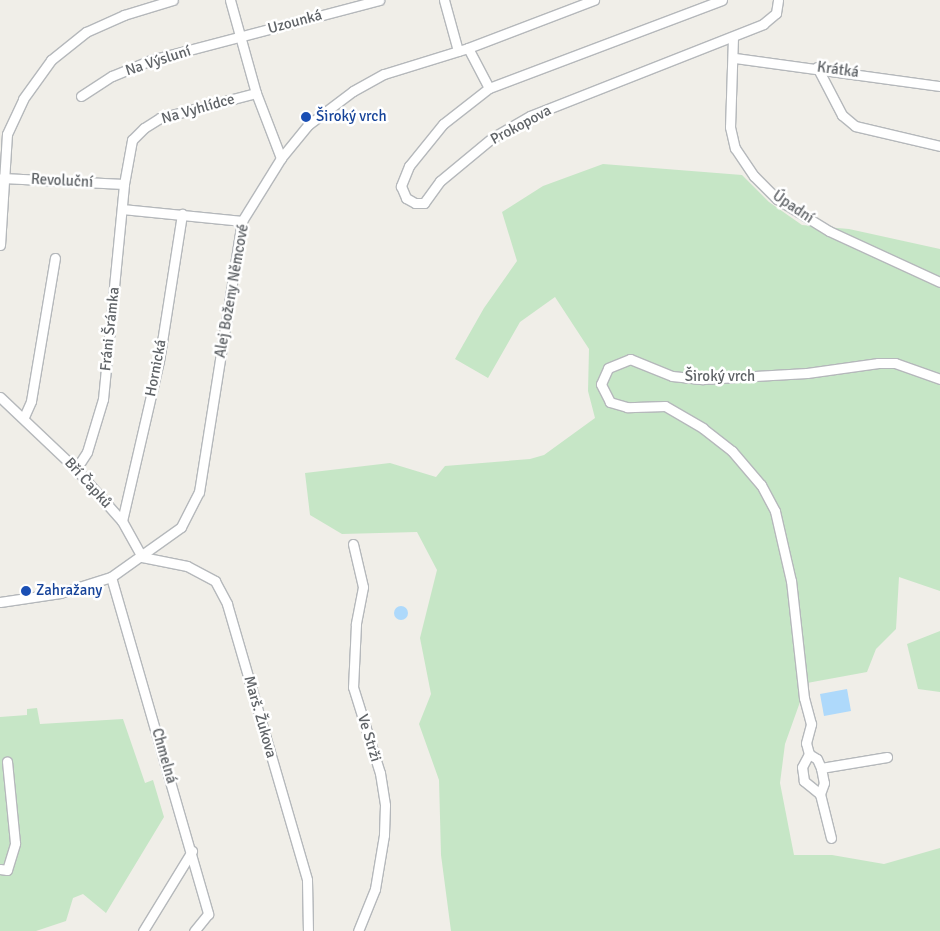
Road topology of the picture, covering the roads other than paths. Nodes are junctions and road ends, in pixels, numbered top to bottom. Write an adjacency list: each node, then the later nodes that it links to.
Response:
1 (173, 0): 20 (street)
2 (230, 0): 8 (street)
3 (379, 0): 8 (street, Uzounká)
4 (444, 0): 11 (street)
5 (594, 0): 10 (street, Alej Boženy Němcové)
6 (722, 0): 15 (street, Prokopova)
7 (778, 0): 9 (street, Prokopova)
8 (239, 37): 16 (street); 17 (street, Na Výsluní)
9 (733, 37): 12 (street, Úpadní); 15 (street, Prokopova)
10 (468, 48): 11 (street, Alej Boženy Němcové); 15 (street)
11 (458, 51): 19 (street, Alej Boženy Němcové)
12 (734, 58): 13 (street, Krátká); 27 (street, Úpadní)
13 (817, 67): 14 (street, Krátká); 18 (street)
14 (940, 86)
15 (489, 88)
16 (256, 93): 19 (street); 21 (street, Na Vyhlídce)
17 (81, 96)
18 (940, 146)
19 (281, 158): 24 (street, Alej Boženy Němcové)
20 (3, 178): 21 (street, Revoluční); 25 (street)
21 (124, 184): 22 (street, Fráni Šrámka)
22 (122, 210): 23 (street); 31 (street, Fráni Šrámka)
23 (182, 214): 24 (street); 32 (street, Hornická)
24 (242, 221): 34 (street, Alej Boženy Němcové)
25 (0, 245)
26 (55, 258): 30 (street)
27 (940, 282)
28 (940, 378): 37 (street, Široký vrch)
29 (0, 397): 30 (street, Bří Čapků)
30 (24, 417): 31 (street, Bří Čapků)
31 (76, 469): 32 (street, Bří Čapků)
32 (122, 521): 34 (street, Bří Čapků)
33 (353, 544): 48 (street, Ve Strži)
34 (142, 557): 35 (street, Alej Boženy Němcové); 47 (street, Marš. Žukova)
35 (111, 577): 36 (street, Alej Boženy Němcové); 43 (street, Chmelná)
36 (0, 602)
37 (809, 754): 40 (street); 41 (street, Široký vrch)
38 (887, 757): 40 (street)
39 (8, 760): 44 (street)
40 (822, 768): 41 (street, Široký vrch)
41 (820, 794): 42 (street, Široký vrch)
42 (831, 838)
43 (192, 851): 45 (street); 46 (street, Chmelná)
44 (0, 869)
45 (143, 931)
46 (194, 931)
47 (308, 931)
48 (358, 931)

